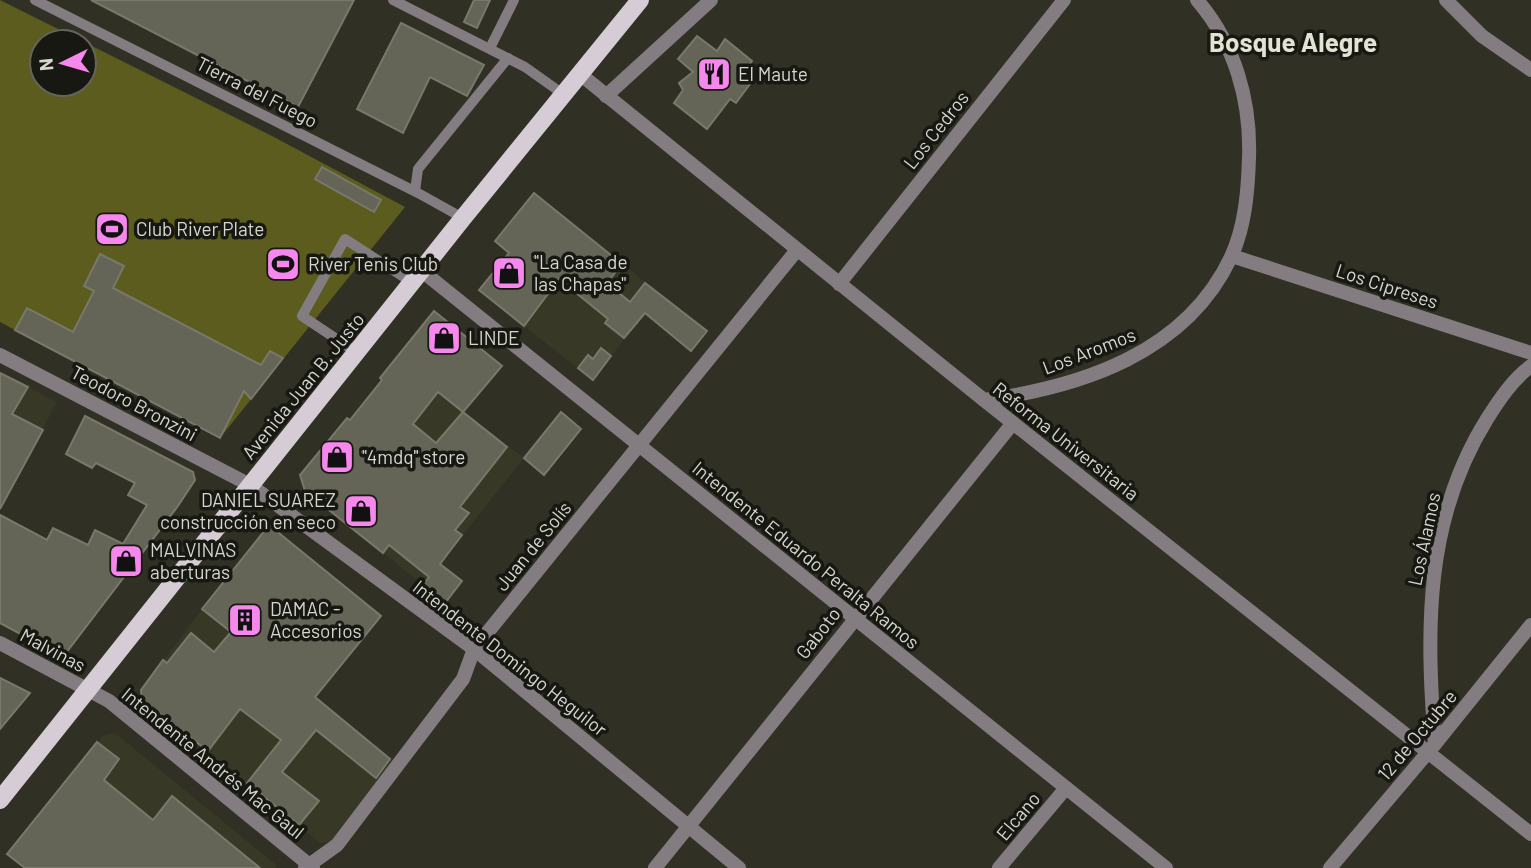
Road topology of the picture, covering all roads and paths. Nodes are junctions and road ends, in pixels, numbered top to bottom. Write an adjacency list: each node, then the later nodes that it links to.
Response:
1 (35, 0): 15 (lane, Tierra del Fuego)
2 (393, 0): 9 (lane)
3 (514, 0): 9 (lane)
4 (640, 0): 12 (main road, Avenida Juan B. Justo)
5 (711, 0): 14 (street)
6 (1064, 0): 20 (street, Los Cedros)
7 (1197, 0): 18 (street, Los Aromos)
8 (1446, 0): 11 (street)
9 (490, 48): 10 (lane)
10 (508, 58): 13 (lane); 15 (lane)
11 (1531, 70)
12 (580, 74): 13 (main road, Avenida Juan B. Justo); 14 (street, Reforma Universitaria)
13 (564, 94): 16 (main road, Avenida Juan B. Justo)
14 (606, 96): 17 (street, Reforma Universitaria)
15 (415, 191): 16 (lane, Tierra del Fuego)
16 (463, 218): 19 (main road, Avenida Juan B. Justo)
17 (797, 250): 20 (street, Reforma Universitaria); 27 (street, Juan de Solís)
18 (1232, 256): 22 (street, Los Cipreses); 25 (street, Los Aromos)
19 (418, 277): 21 (main road, Avenida Juan B. Justo); 21 (lane); 27 (street, Intendente Eduardo Peralta Ramos)
20 (839, 284): 25 (street, Reforma Universitaria)
21 (356, 352): 28 (main road, Avenida Juan B. Justo)
22 (1531, 353)
23 (0, 355): 28 (street, Teodoro Bronzini)
24 (1531, 366): 34 (street, Los Álamos)
25 (984, 400): 26 (street, Reforma Universitaria)
26 (1013, 423): 29 (street, Gaboto); 34 (street, Reforma Universitaria)
27 (640, 446): 29 (street, Intendente Eduardo Peralta Ramos); 32 (street, Juan de Solís)
28 (250, 485): 32 (street, Intendente Domingo Heguilor); 33 (main road, Avenida Juan B. Justo)
29 (855, 618): 35 (street, Intendente Eduardo Peralta Ramos); 37 (street, Gaboto)
30 (1531, 625): 34 (street, 12 de Octubre)
31 (0, 643): 33 (street, Malvinas)
32 (474, 649): 37 (street, Intendente Domingo Heguilor); 39 (street, Juan de Solís)
33 (88, 690): 36 (main road, Avenida Juan B. Justo); 39 (street, Intendente Andrés Mac Gaul)
34 (1432, 748): 38 (street, Reforma Universitaria); 44 (street, 12 de Octubre)
35 (1066, 788): 42 (street, Elcano); 43 (street, Intendente Eduardo Peralta Ramos)
36 (0, 800)
37 (688, 827): 40 (street, Gaboto); 41 (street, Intendente Domingo Heguilor)
38 (1531, 834)
39 (309, 867)
40 (655, 868)
41 (739, 868)
42 (999, 868)
43 (1166, 868)
44 (1331, 868)

